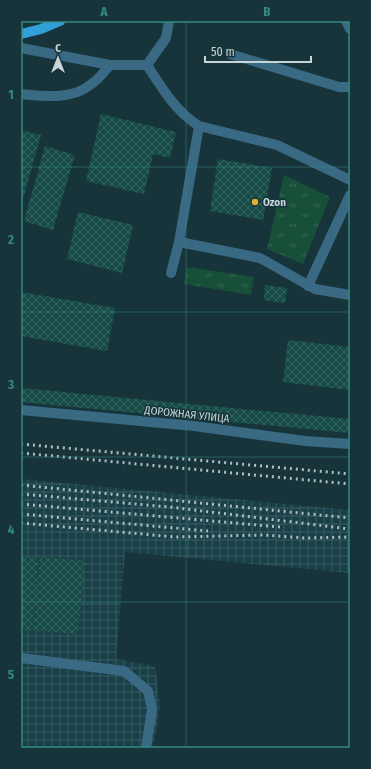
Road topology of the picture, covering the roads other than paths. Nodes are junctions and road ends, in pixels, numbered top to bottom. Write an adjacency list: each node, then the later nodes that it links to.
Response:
1 (60, 21): 5 (main road)
2 (169, 21): 9 (street)
3 (346, 21): 4 (street)
4 (350, 29)
5 (21, 34)
6 (21, 48): 8 (street)
7 (230, 54): 10 (street)
8 (110, 65): 9 (street); 11 (street)
9 (147, 65): 12 (street)
10 (350, 87)
11 (21, 94)
12 (199, 126): 13 (street); 15 (street)
13 (350, 180)
14 (350, 196): 17 (street)
15 (179, 242): 16 (street); 17 (street)
16 (171, 273)
17 (308, 286): 18 (street)
18 (350, 295)
19 (21, 410): 20 (street, ДОРОЖНАЯ УЛИЦА)
20 (350, 444)
21 (21, 658): 22 (street)
22 (146, 748)

